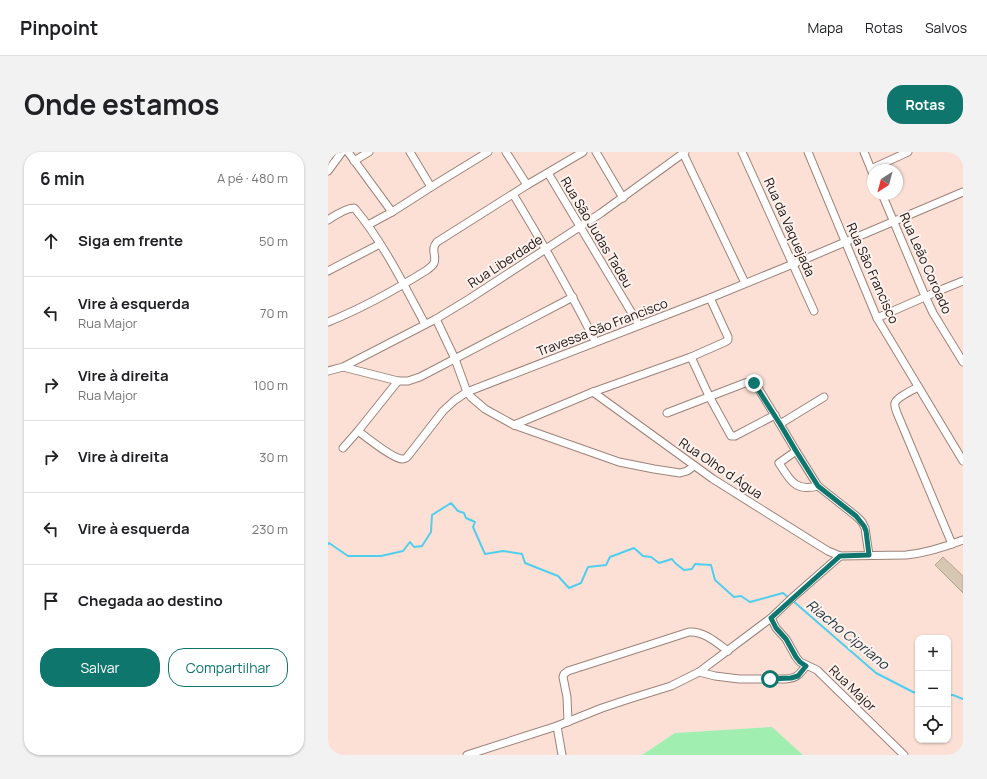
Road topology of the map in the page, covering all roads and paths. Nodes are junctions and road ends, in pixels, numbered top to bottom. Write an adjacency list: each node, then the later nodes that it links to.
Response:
1 (342, 152): 17 (street)
2 (348, 152): 14 (street)
3 (369, 152): 14 (street)
4 (410, 152): 20 (street)
5 (488, 152): 20 (street)
6 (506, 152): 19 (street)
7 (583, 152): 18 (street)
8 (596, 152): 23 (street)
9 (742, 152): 33 (street, Rua da Vaquejada)
10 (808, 152): 30 (street, Rua São Francisco)
11 (864, 152): 15 (street)
12 (908, 152): 16 (street)
13 (684, 153): 23 (street, Rua Liberdade); 36 (street)
14 (354, 161): 25 (street)
15 (869, 164)
16 (886, 164)
17 (328, 171)
18 (548, 173): 19 (street); 29 (street, Rua São Judas Tadeu)
19 (527, 185): 22 (street)
20 (431, 187): 25 (street)
21 (963, 192): 27 (street, Travessa São Francisco)
22 (513, 194): 32 (street); 37 (street)
23 (623, 198): 29 (street, Rua Liberdade)
24 (885, 200): 27 (street, Rua Leão Coroado)
25 (392, 212): 28 (street)
26 (330, 217): 28 (street)
27 (894, 221): 30 (street, Travessa São Francisco); 38 (street, Rua Leão Coroado)
28 (368, 225): 31 (street)
29 (580, 227): 32 (street, Rua Liberdade); 46 (street, Rua São Judas Tadeu)
30 (845, 242): 33 (street, Travessa São Francisco); 42 (street, Rua São Francisco)
31 (380, 244): 34 (street); 37 (street)
32 (546, 249): 39 (street); 43 (street, Rua Liberdade)
33 (793, 264): 36 (street, Travessa São Francisco); 41 (street, Rua da Vaquejada)
34 (328, 271)
35 (963, 281): 38 (street)
36 (745, 283): 40 (street, Travessa São Francisco)
37 (404, 284): 44 (street); 45 (street)
38 (925, 296): 42 (street); 50 (street, Rua Leão Coroado)
39 (573, 297): 47 (street); 49 (street)
40 (710, 298): 46 (street, Travessa São Francisco); 48 (street)
41 (814, 311)
42 (877, 318): 54 (street, Rua São Francisco)
43 (436, 319): 45 (street, Rua Liberdade); 49 (street)
44 (328, 322)
45 (426, 324): 51 (street, Rua Liberdade)
46 (639, 325): 47 (street, Travessa São Francisco)
47 (595, 341): 55 (street, Travessa São Francisco)
48 (691, 356): 56 (street); 57 (street)
49 (455, 360): 53 (street); 55 (street)
50 (963, 362)
51 (343, 367): 52 (street, Rua Liberdade); 53 (street)
52 (328, 371)
53 (398, 382): 63 (street)
54 (918, 387): 66 (street, Rua São Francisco); 70 (street)
55 (467, 392): 62 (street); 63 (street, Travessa São Francisco)
56 (593, 392): 62 (street); 67 (street, Rua Olho d Água)
57 (709, 396): 59 (street); 60 (street); 60 (street)
58 (824, 397): 61 (street)
59 (667, 413)
60 (775, 415): 61 (street)
61 (780, 424): 65 (street)
62 (514, 425): 67 (street)
63 (358, 431): 64 (street)
64 (343, 448)
65 (796, 451): 68 (street); 68 (street)
66 (963, 461)
67 (694, 466): 72 (street, Rua Olho d Água)
68 (818, 486): 71 (street)
69 (963, 540): 70 (street)
70 (952, 544): 71 (street)
71 (869, 555): 72 (street)
72 (840, 556): 73 (street)
73 (771, 618): 74 (street); 75 (street, Rua Major)
74 (728, 651): 76 (street); 77 (street)
75 (806, 666): 76 (street); 82 (street, Rua Major)
76 (699, 672): 77 (street)
77 (568, 722): 78 (street)
78 (557, 726): 79 (street); 81 (street)
79 (474, 754): 80 (street)
80 (467, 755)
81 (562, 755)
82 (904, 755)

